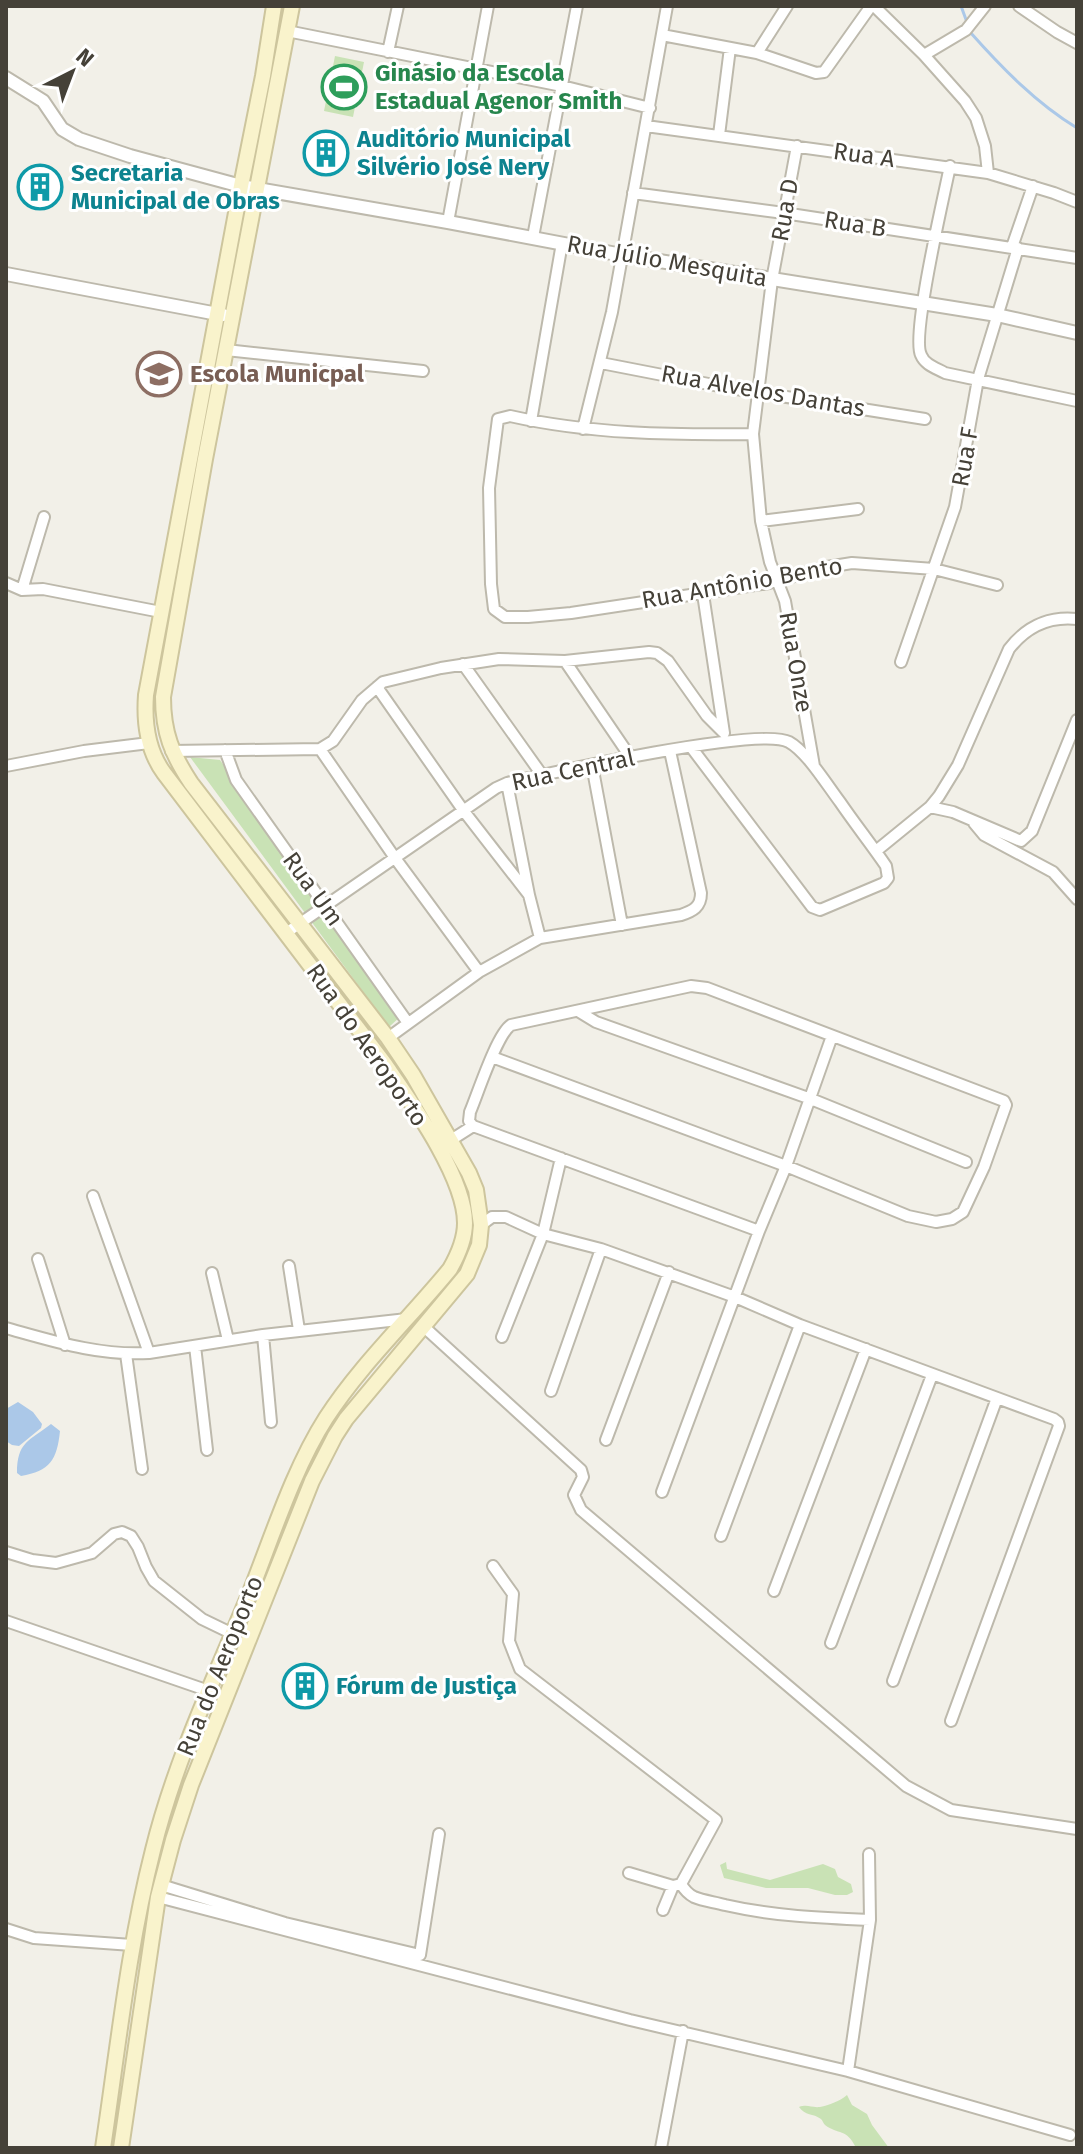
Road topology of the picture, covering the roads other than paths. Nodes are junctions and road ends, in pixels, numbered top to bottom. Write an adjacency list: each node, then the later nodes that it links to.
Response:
1 (274, 6): 27 (main road, Rua do Aeroporto)
2 (292, 6): 11 (main road, Rua do Aeroporto)
3 (398, 6): 15 (street)
4 (488, 6): 18 (street)
5 (577, 6): 20 (street)
6 (667, 6): 12 (street)
7 (787, 6): 16 (street)
8 (872, 6): 16 (street); 17 (street)
9 (1019, 6): 13 (street)
10 (983, 10): 17 (street)
11 (287, 31): 15 (street); 29 (main road, Rua do Aeroporto)
12 (662, 35): 14 (street); 21 (street)
13 (1077, 43)
14 (730, 48): 16 (street); 23 (street)
15 (388, 52): 18 (street)
16 (757, 53)
17 (924, 55): 26 (street)
18 (476, 70): 20 (street); 33 (street)
19 (6, 78): 27 (street, Rua Júlio Mesquita)
20 (562, 86): 21 (street); 34 (street)
21 (650, 108): 22 (street)
22 (646, 126): 23 (street, Rua A); 30 (street)
23 (719, 135): 24 (street, Rua A)
24 (797, 146): 25 (street, Rua A); 32 (street, Rua D)
25 (950, 166): 26 (street, Rua A); 35 (street)
26 (988, 173): 28 (street, Rua A)
27 (241, 186): 29 (street, Rua Júlio Mesquita); 44 (main road, Rua do Aeroporto)
28 (1033, 186): 31 (street, Rua A); 37 (street, Rua F)
29 (258, 189): 33 (street, Rua Júlio Mesquita); 44 (main road, Rua do Aeroporto)
30 (633, 193): 32 (street, Rua B); 38 (street)
31 (1077, 202)
32 (784, 213): 35 (street, Rua B); 41 (street, Rua D)
33 (448, 222): 34 (street, Rua Júlio Mesquita)
34 (533, 237): 36 (street, Rua Júlio Mesquita)
35 (935, 237): 37 (street, Rua B); 42 (street)
36 (562, 243): 38 (street, Rua Júlio Mesquita); 53 (street)
37 (1015, 248): 39 (street, Rua B); 43 (street, Rua F)
38 (622, 255): 41 (street, Rua Júlio Mesquita); 47 (street)
39 (1077, 258)
40 (6, 274): 44 (street)
41 (772, 280): 42 (street, Rua Júlio Mesquita); 50 (street, Rua D)
42 (924, 303): 43 (street, Rua Júlio Mesquita); 49 (street)
43 (997, 315): 45 (street, Rua Júlio Mesquita); 49 (street, Rua F)
44 (225, 316): 46 (main road, Rua do Aeroporto); 66 (main road, Rua do Aeroporto)
45 (1077, 333)
46 (226, 350): 48 (street); 78 (main road, Rua do Aeroporto)
47 (601, 363): 50 (street, Rua Alvelos Dantas); 54 (street)
48 (423, 371)
49 (978, 379): 51 (street); 60 (street, Rua F)
50 (759, 391): 52 (street, Rua Alvelos Dantas); 55 (street, Rua D)
51 (1077, 401)
52 (925, 419)
53 (531, 421): 54 (street); 65 (street, Rua Antônio Bento)
54 (583, 429): 55 (street)
55 (753, 434): 56 (street, Rua D)
56 (755, 464): 59 (street, Rua Onze)
57 (858, 509): 59 (street)
58 (44, 517): 64 (street)
59 (761, 521): 61 (street, Rua Onze)
60 (934, 569): 61 (street, Rua Antônio Bento); 63 (street, Rua Antônio Bento); 69 (street, Rua F)
61 (777, 581): 65 (street, Rua Antônio Bento); 83 (street, Rua Onze)
62 (6, 583): 64 (street)
63 (997, 585)
64 (22, 590): 66 (street)
65 (703, 594): 73 (street)
66 (161, 612): 74 (main road, Rua do Aeroporto)
67 (1077, 619): 86 (street)
68 (565, 661): 70 (street); 73 (street); 80 (street)
69 (901, 662)
70 (463, 664): 71 (street); 84 (street)
71 (377, 687): 76 (street); 87 (street)
72 (1077, 720): 88 (street)
73 (724, 738): 75 (street, Rua Central); 83 (street, Rua Central)
74 (149, 743): 82 (street); 96 (main road, Rua do Aeroporto)
75 (691, 747): 79 (street, Rua Central); 89 (street)
76 (320, 749): 77 (street); 90 (street)
77 (225, 750): 78 (street); 93 (street, Rua Um)
78 (171, 751): 94 (main road, Rua do Aeroporto)
79 (670, 751): 80 (street, Rua Central); 95 (street)
80 (631, 758): 81 (street, Rua Central)
81 (592, 765): 84 (street, Rua Central); 95 (street)
82 (6, 766)
83 (815, 768): 89 (street, Rua Central)
84 (542, 775): 85 (street, Rua Central)
85 (507, 783): 87 (street, Rua Central); 91 (street)
86 (930, 807): 88 (street); 89 (street)
87 (463, 810): 90 (street, Rua Central); 91 (street)
88 (970, 818): 92 (street)
89 (876, 851)
90 (395, 858): 93 (street, Rua Central); 98 (street)
91 (529, 895): 97 (street)
92 (1077, 899)
93 (326, 906): 94 (street, Rua Central); 100 (street, Rua Um)
94 (300, 924): 96 (street, Rua Central); 102 (main road, Rua do Aeroporto)
95 (622, 925): 97 (street)
96 (286, 933): 120 (main road, Rua do Aeroporto)
97 (540, 938): 98 (street)
98 (479, 972): 100 (street)
99 (578, 1011): 101 (street); 103 (street); 104 (street)
100 (408, 1023): 102 (street)
101 (832, 1036): 104 (street); 109 (street)
102 (388, 1038): 106 (main road, Rua do Aeroporto)
103 (492, 1057): 105 (street); 109 (street)
104 (811, 1099): 108 (street); 109 (street)
105 (473, 1126): 106 (street); 107 (street)
106 (451, 1140): 111 (main road, Rua do Aeroporto)
107 (561, 1158): 112 (street); 113 (street)
108 (966, 1162)
109 (786, 1166): 112 (street)
110 (93, 1196): 131 (street)
111 (481, 1225): 113 (street); 122 (main road, Rua do Aeroporto)
112 (759, 1231): 119 (street)
113 (543, 1234): 114 (street); 126 (street)
114 (601, 1249): 117 (street); 136 (street)
115 (38, 1259): 128 (street)
116 (289, 1266): 124 (street)
117 (669, 1272): 119 (street); 139 (street)
118 (212, 1273): 127 (street)
119 (735, 1297): 121 (street); 142 (street)
120 (408, 1318): 124 (street); 133 (main road, Rua do Aeroporto)
121 (800, 1325): 130 (street); 143 (street)
122 (423, 1326): 135 (main road, Rua do Aeroporto); 155 (street)
123 (6, 1328): 128 (street)
124 (299, 1330): 125 (street)
125 (263, 1335): 127 (street); 138 (street)
126 (502, 1337)
127 (228, 1340): 129 (street)
128 (65, 1345): 132 (street)
129 (195, 1346): 131 (street); 140 (street)
130 (866, 1349): 134 (street); 146 (street)
131 (149, 1353): 132 (street)
132 (126, 1354): 141 (street)
133 (360, 1374): 135 (main road); 148 (main road, Rua do Aeroporto)
134 (932, 1375): 137 (street); 149 (street)
135 (373, 1385): 154 (main road, Rua do Aeroporto)
136 (551, 1391)
137 (997, 1398): 150 (street); 152 (street)
138 (271, 1422)
139 (606, 1440)
140 (207, 1450)
141 (142, 1469)
142 (662, 1492)
143 (721, 1536)
144 (6, 1552): 148 (street)
145 (493, 1566): 159 (street)
146 (774, 1591)
147 (6, 1621): 151 (street)
148 (233, 1634): 151 (main road, Rua do Aeroporto)
149 (831, 1643)
150 (893, 1681)
151 (209, 1691): 153 (main road, Rua do Aeroporto)
152 (951, 1721)
153 (197, 1722): 154 (main road); 164 (main road, Rua do Aeroporto)
154 (214, 1727): 160 (main road, Rua do Aeroporto)
155 (1077, 1829)
156 (439, 1834): 160 (street)
157 (869, 1854): 162 (street)
158 (629, 1873): 159 (street)
159 (677, 1885): 161 (street); 162 (street)
160 (159, 1891): 165 (street); 169 (main road, Rua do Aeroporto)
161 (663, 1910)
162 (870, 1920): 166 (street)
163 (6, 1929): 164 (street)
164 (132, 1945): 168 (main road, Rua do Aeroporto)
165 (683, 2031): 166 (street); 170 (street)
166 (848, 2071): 167 (street)
167 (1070, 2135)
168 (103, 2148)
169 (122, 2148)
170 (661, 2148)

